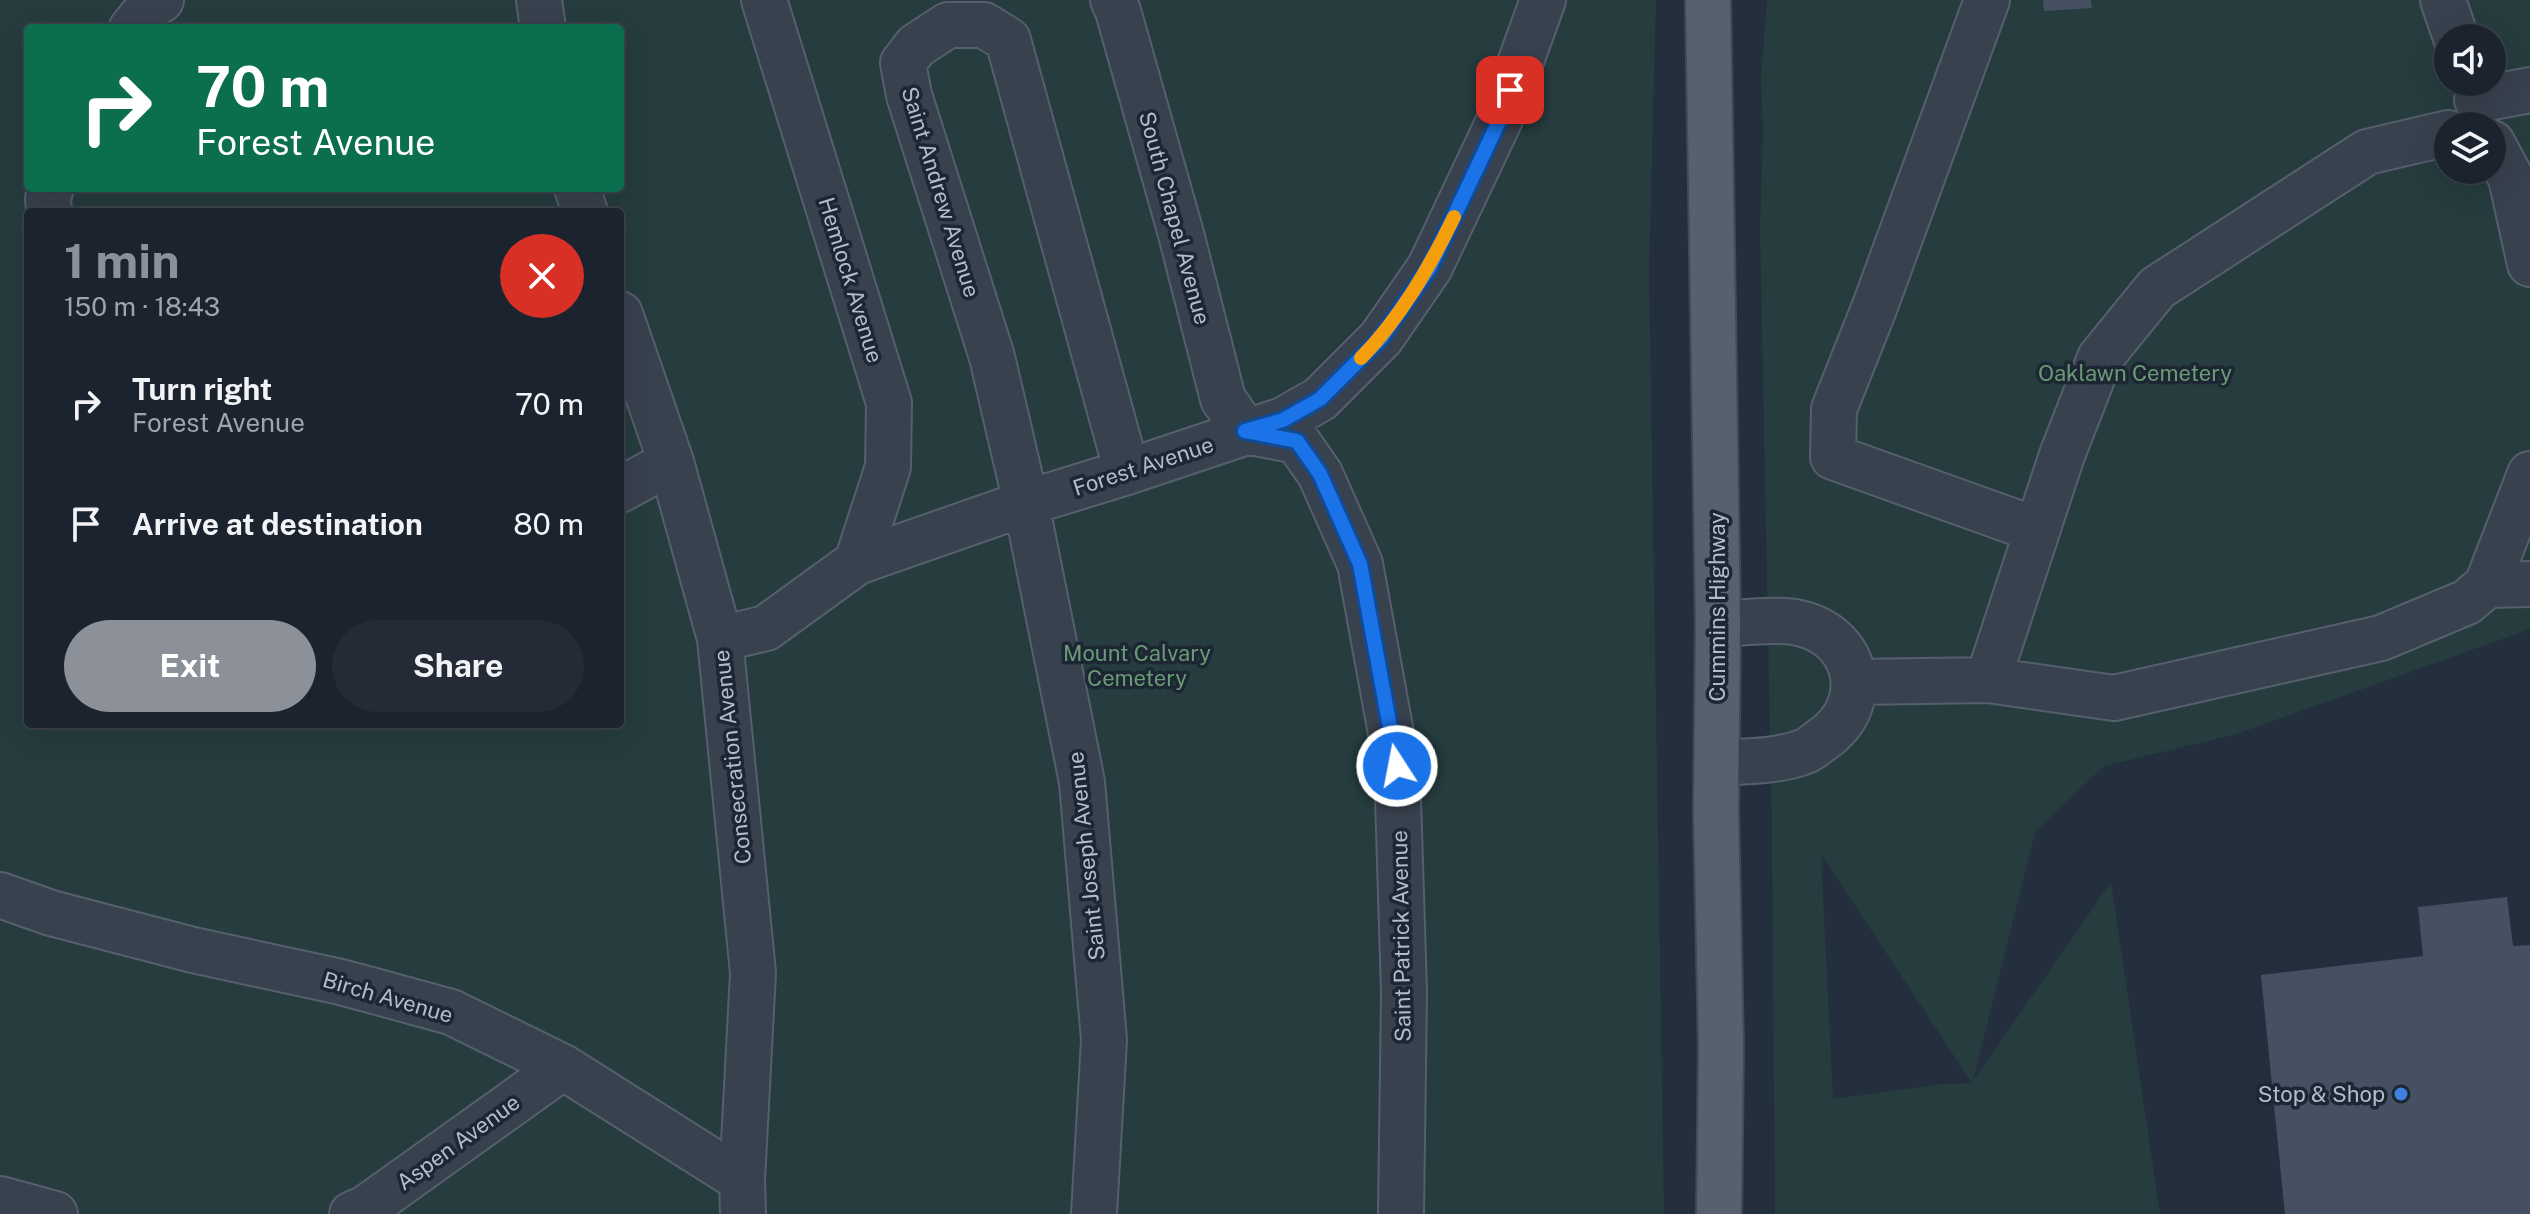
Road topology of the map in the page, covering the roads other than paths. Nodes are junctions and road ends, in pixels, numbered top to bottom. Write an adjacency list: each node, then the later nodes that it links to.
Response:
1 (161, 0): 9 (lane)
2 (539, 0): 10 (lane)
3 (764, 0): 25 (lane, Hemlock Avenue)
4 (1113, 0): 18 (lane, South Chapel Avenue)
5 (1543, 0): 18 (lane, Forest Avenue)
6 (1708, 0): 28 (main road, Cummins Highway)
7 (1987, 0): 24 (lane)
8 (2443, 0): 11 (lane)
9 (135, 24)
10 (542, 24)
11 (2451, 24)
12 (2530, 90): 13 (lane)
13 (2488, 112)
14 (2434, 132): 24 (lane)
15 (2506, 170): 16 (lane)
16 (2530, 264)
17 (624, 326): 19 (lane, Consecration Avenue)
18 (1245, 431): 20 (lane, Forest Avenue); 40 (lane, Saint Patrick Avenue)
19 (671, 462): 22 (lane); 29 (lane, Consecration Avenue)
20 (1127, 472): 23 (lane, Forest Avenue); 23 (lane, Saint Andrew Avenue)
21 (2530, 474): 27 (lane)
22 (624, 488)
23 (1026, 503): 25 (lane, Forest Avenue); 39 (lane, Saint Joseph Avenue)
24 (2037, 530): 30 (lane)
25 (857, 562): 29 (lane, Forest Avenue)
26 (2530, 584): 27 (lane)
27 (2487, 585): 30 (lane)
28 (1718, 624): 31 (lane); 32 (main road, Cummins Highway)
29 (720, 639): 35 (lane, Consecration Avenue)
30 (1988, 680): 31 (lane)
31 (1856, 682): 32 (lane)
32 (1717, 763): 41 (main road, Cummins Highway)
33 (0, 895): 34 (lane, Birch Avenue)
34 (563, 1067): 35 (lane, Birch Avenue); 38 (lane, Aspen Avenue)
35 (742, 1197)
36 (0, 1199): 37 (lane)
37 (55, 1214)
38 (352, 1214)
39 (1094, 1214)
40 (1401, 1214)
41 (1719, 1214)

